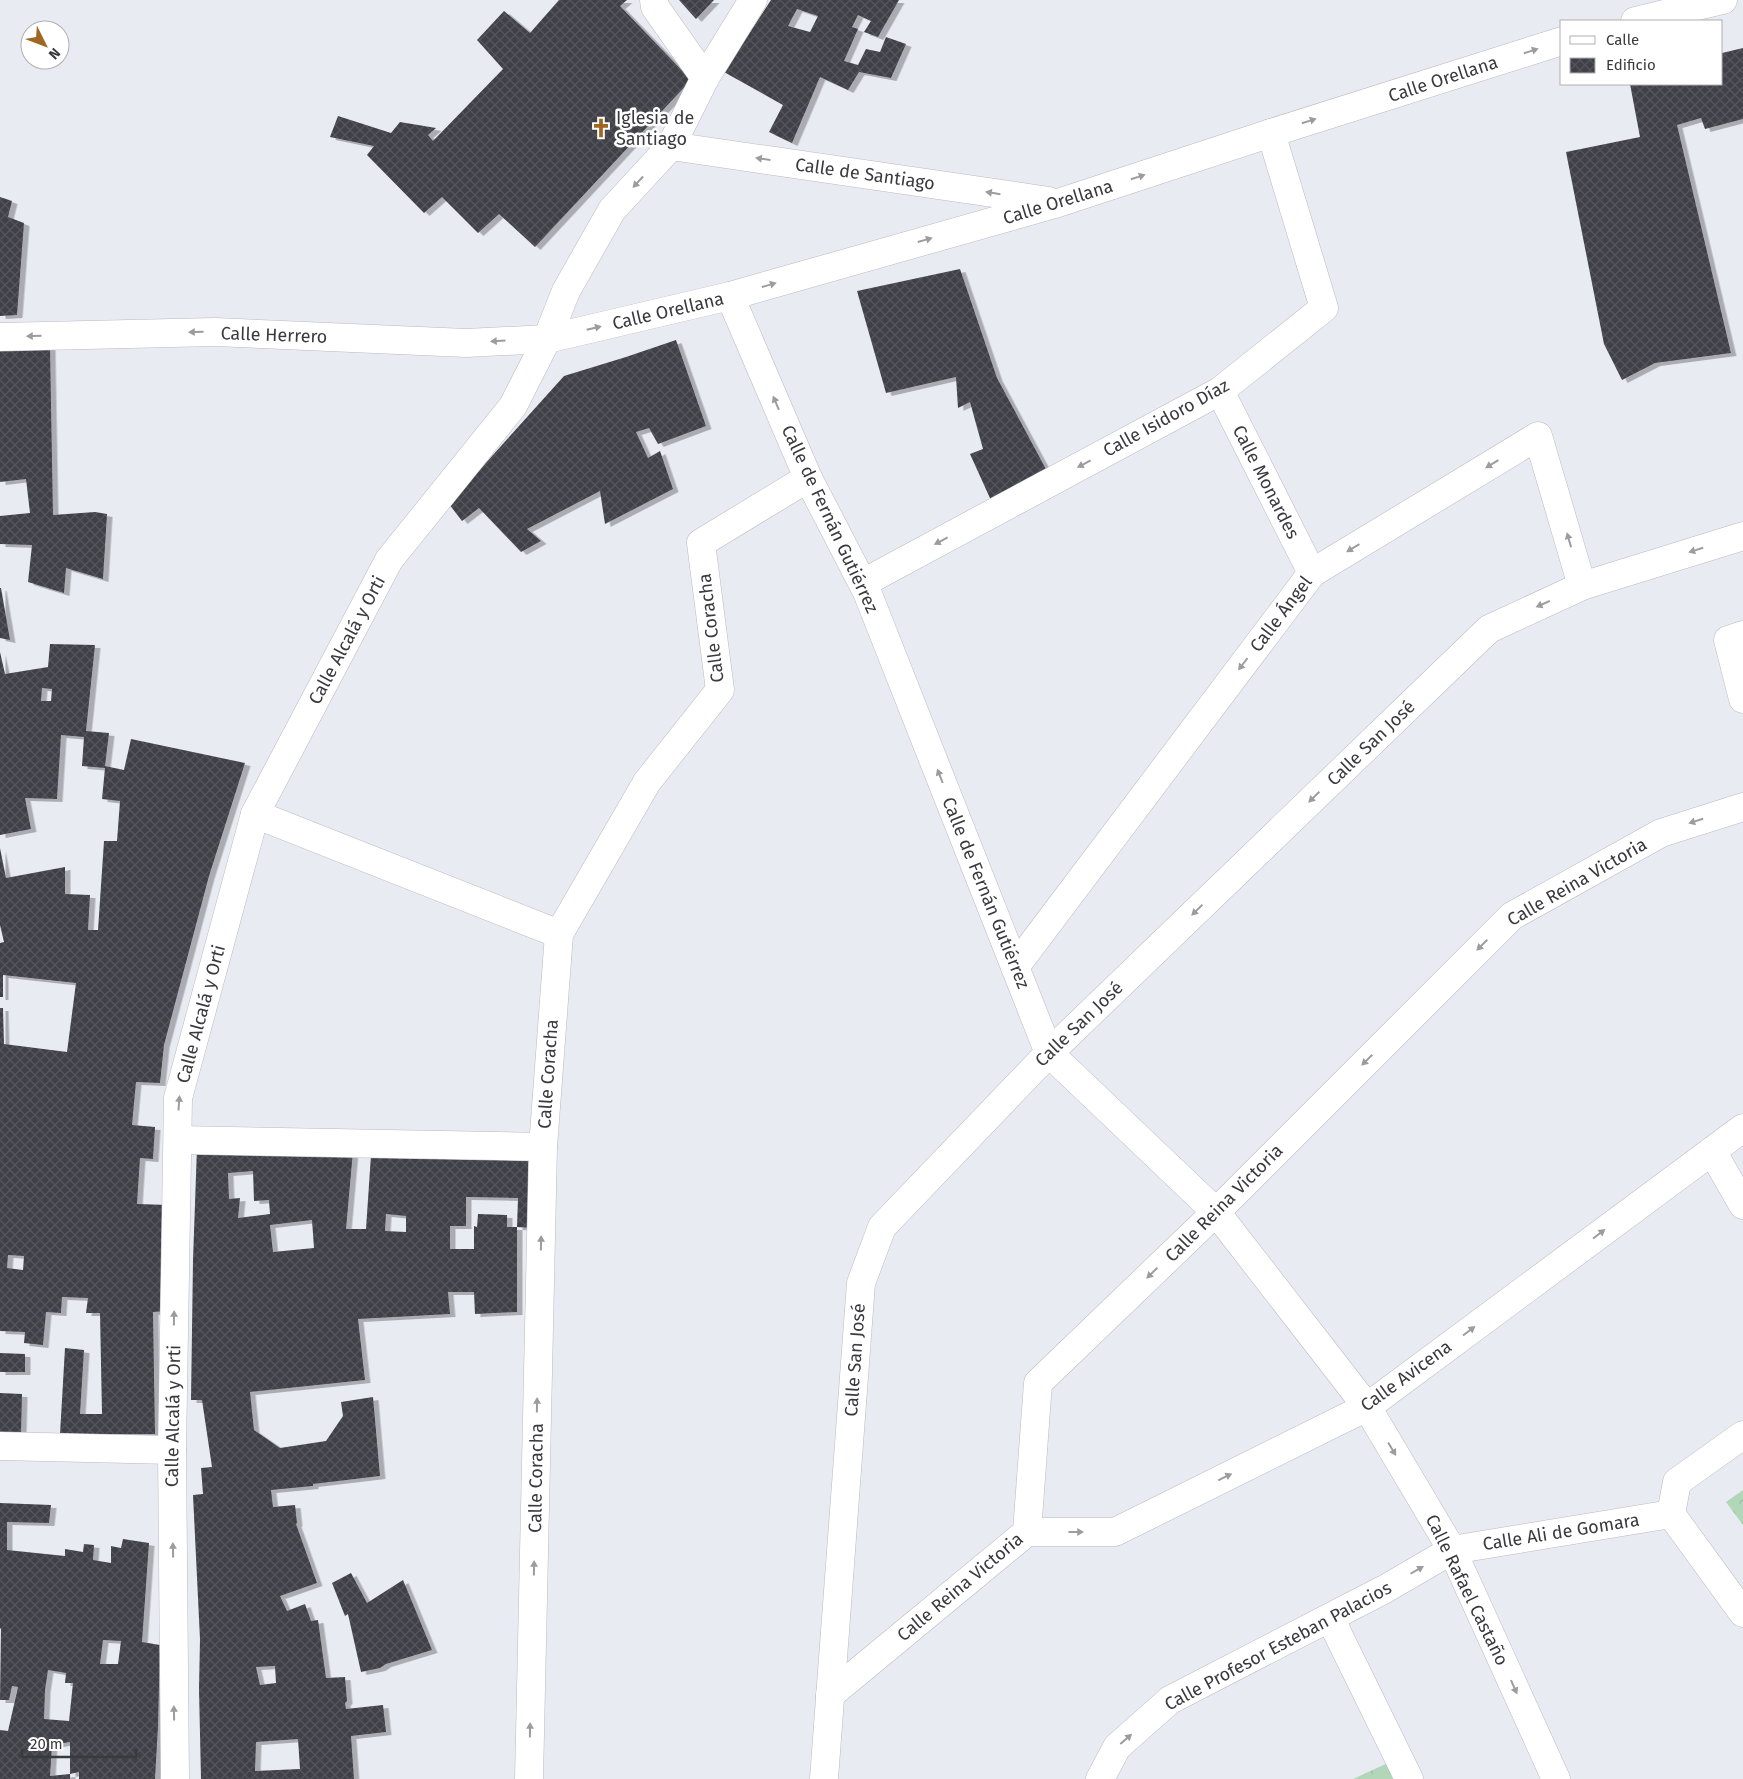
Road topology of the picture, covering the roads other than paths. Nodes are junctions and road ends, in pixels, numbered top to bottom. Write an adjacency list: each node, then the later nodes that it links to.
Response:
1 (654, 0): 6 (street)
2 (753, 0): 6 (street, Calle Alcalá y Orti)
3 (1723, 0): 4 (street)
4 (1639, 20)
5 (1560, 42): 7 (street, Calle Orellana, one-way to 5)
6 (705, 78): 8 (street, Calle Alcalá y Orti)
7 (1271, 133): 9 (street, Calle Orellana, one-way to 7); 13 (street, Calle Isidoro Díaz)
8 (671, 146): 9 (street, Calle de Santiago, one-way to 8); 12 (street, Calle Alcalá y Orti, one-way to 12)
9 (1058, 203): 10 (street, Calle Orellana, one-way to 9)
10 (730, 296): 12 (street, Calle Orellana, one-way to 10); 14 (street, Calle de Fernán Gutiérrez, one-way to 10)
11 (0, 337): 12 (street, Calle Herrero, one-way to 11)
12 (547, 339): 22 (street, Calle Alcalá y Orti)
13 (1220, 391): 16 (street, Calle Monardes); 17 (street, Calle Isidoro Díaz, one-way to 17)
14 (808, 478): 17 (street, Calle de Fernán Gutiérrez); 23 (street, Calle Coracha)
15 (1743, 536): 18 (street, Calle San José, one-way to 18)
16 (1312, 573): 18 (street, Calle Ángel, one-way to 16); 24 (street, Calle Ángel, one-way to 24)
17 (862, 583): 24 (street, Calle de Fernán Gutiérrez, one-way to 17)
18 (1582, 586): 25 (street, Calle San José, one-way to 25)
19 (1743, 635): 20 (street)
20 (1743, 699)
21 (1743, 807): 31 (street, Calle Reina Victoria, one-way to 31)
22 (255, 814): 23 (street); 27 (street, Calle Alcalá y Orti, one-way to 22)
23 (559, 934): 28 (street, Calle Coracha)
24 (1015, 967): 25 (street, Calle de Fernán Gutiérrez)
25 (1049, 1053): 31 (street, Calle de Fernán Gutiérrez); 41 (street, Calle San José)
26 (1743, 1128): 29 (street, Calle Avicena)
27 (178, 1140): 28 (street); 35 (street, Calle Alcalá y Orti, one-way to 27)
28 (543, 1147): 43 (street, Calle Coracha, one-way to 28)
29 (1712, 1151): 30 (street); 32 (street, Calle Avicena, one-way to 29)
30 (1743, 1205)
31 (1216, 1212): 32 (street, Calle de Fernán Gutiérrez); 37 (street, Calle Reina Victoria, one-way to 37)
32 (1367, 1407): 37 (street, Calle Avicena, one-way to 32); 38 (street, Calle Rafael Castaño, one-way to 38)
33 (1743, 1435): 36 (street)
34 (0, 1446): 35 (street)
35 (172, 1450): 42 (street, Calle Alcalá y Orti, one-way to 35)
36 (1671, 1514): 38 (street, Calle Ali de Gomara); 39 (street)
37 (1027, 1532): 41 (street, Calle Reina Victoria)
38 (1452, 1550): 40 (street, Calle Profesor Esteban Palacios, one-way to 38); 47 (street, Calle Rafael Castaño, one-way to 47)
39 (1743, 1613)
40 (1330, 1618): 45 (street, Calle Profesor Esteban Palacios, one-way to 40); 46 (street)
41 (830, 1695): 44 (street, Calle San José)
42 (175, 1779)
43 (529, 1779)
44 (824, 1779)
45 (1100, 1779)
46 (1409, 1779)
47 (1556, 1779)

